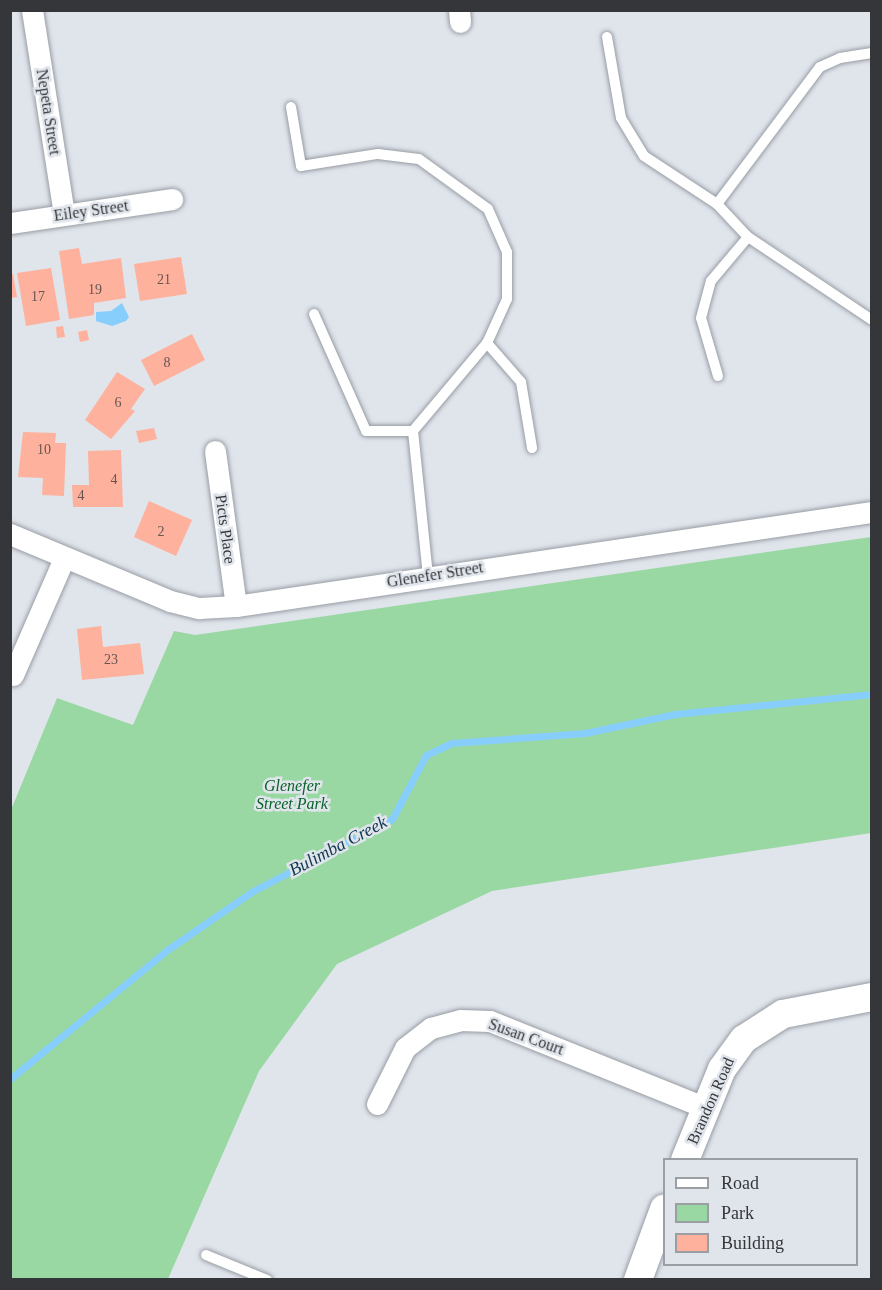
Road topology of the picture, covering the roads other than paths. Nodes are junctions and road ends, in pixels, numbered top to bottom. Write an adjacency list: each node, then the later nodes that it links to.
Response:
1 (32, 10): 7 (street, Nepeta Street)
2 (607, 37): 6 (lane)
3 (872, 53): 6 (lane)
4 (291, 107): 12 (lane)
5 (172, 199): 7 (street, Eiley Street)
6 (717, 204): 9 (lane)
7 (64, 214): 8 (street, Eiley Street)
8 (10, 223)
9 (748, 237): 11 (lane); 13 (lane)
10 (314, 314): 14 (lane)
11 (872, 320)
12 (487, 343): 14 (lane); 15 (lane)
13 (718, 375)
14 (413, 431): 20 (lane)
15 (532, 448)
16 (215, 451): 21 (street, Picts Place)
17 (872, 512): 20 (street, Glenefer Street)
18 (10, 534): 19 (street, Glenefer Street)
19 (64, 558): 21 (street, Glenefer Street); 22 (street)
20 (428, 576): 21 (street, Glenefer Street)
21 (236, 606)
22 (13, 675)
23 (872, 997): 25 (street, Brandon Road)
24 (377, 1104): 25 (street, Susan Court)
25 (706, 1108): 26 (street, Brandon Road)
26 (686, 1158)
27 (663, 1212): 30 (street)
28 (206, 1255): 29 (lane)
29 (267, 1280)
30 (638, 1280)

